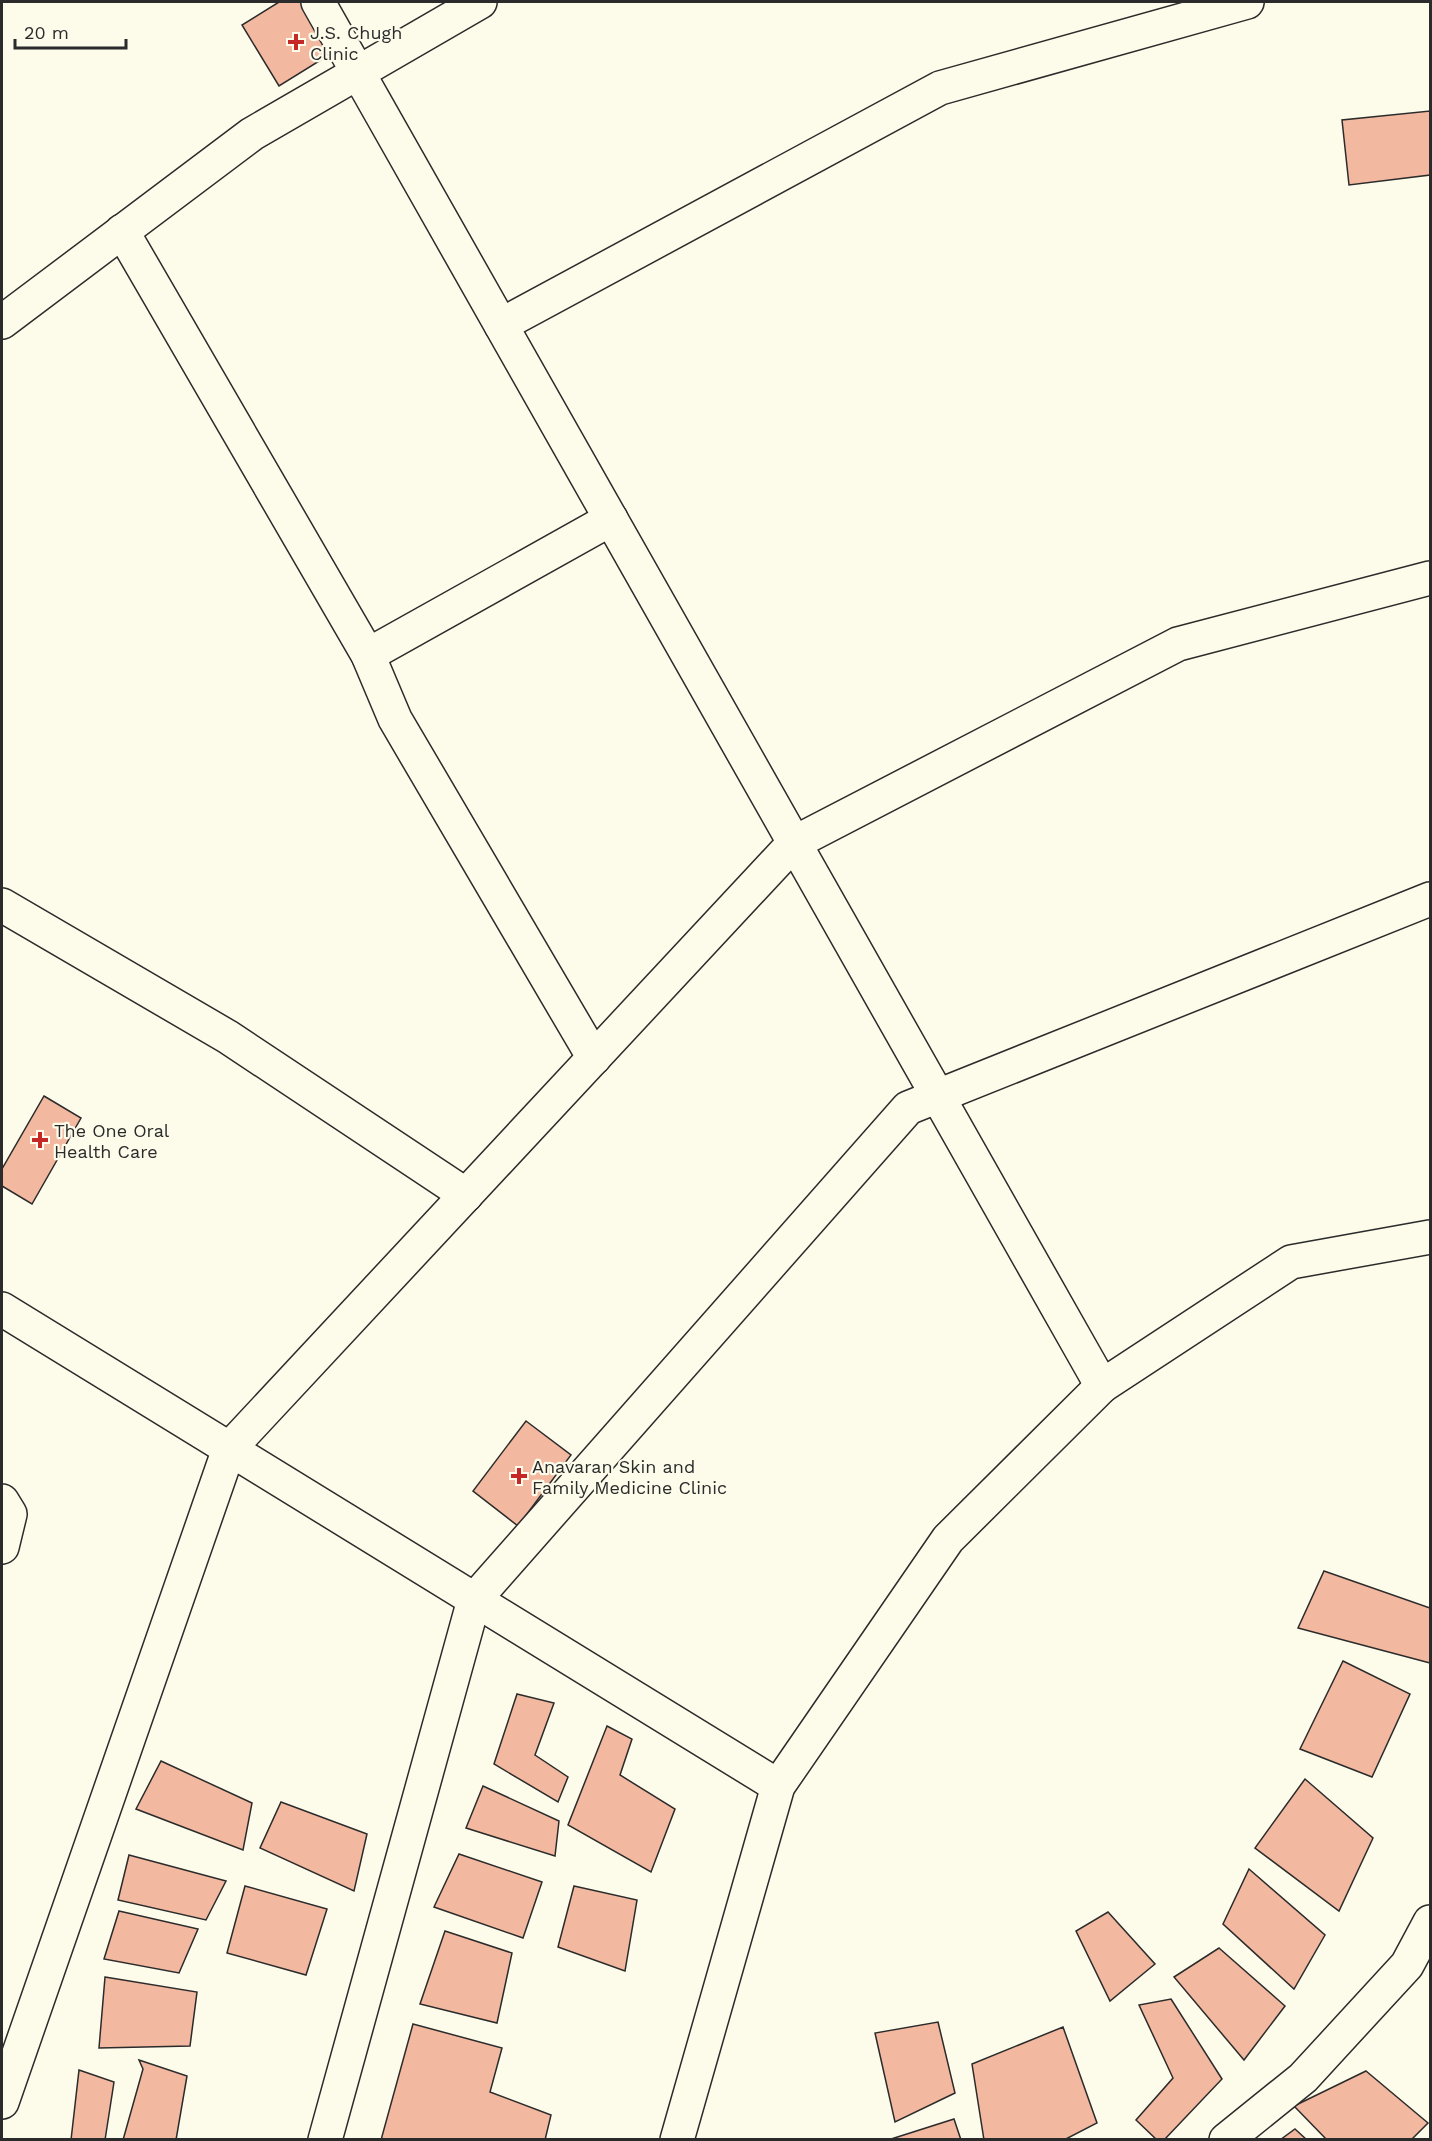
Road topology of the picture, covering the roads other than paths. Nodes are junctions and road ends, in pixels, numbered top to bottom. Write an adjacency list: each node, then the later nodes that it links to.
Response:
1 (318, 2): 4 (street)
2 (480, 2): 4 (street)
3 (1247, 2): 7 (street)
4 (358, 72): 5 (street); 7 (street)
5 (122, 231): 6 (street); 10 (street)
6 (2, 322)
7 (501, 325): 8 (street)
8 (611, 519): 10 (street); 11 (street)
9 (1431, 578): 11 (street)
10 (368, 655): 14 (street)
11 (794, 843): 14 (street); 15 (street)
12 (1431, 898): 15 (street)
13 (2, 905): 16 (street)
14 (594, 1058): 16 (street)
15 (937, 1096): 19 (street); 23 (street)
16 (466, 1195): 20 (street)
17 (1431, 1237): 19 (street)
18 (2, 1310): 20 (street)
19 (1102, 1386): 24 (street)
20 (229, 1449): 23 (street); 26 (street)
21 (2, 1502): 22 (street)
22 (2, 1547)
23 (474, 1600): 24 (street); 27 (street)
24 (778, 1786): 28 (street)
25 (1431, 1922): 29 (street)
26 (2, 2102)
27 (325, 2139)
28 (677, 2139)
29 (1226, 2139)

